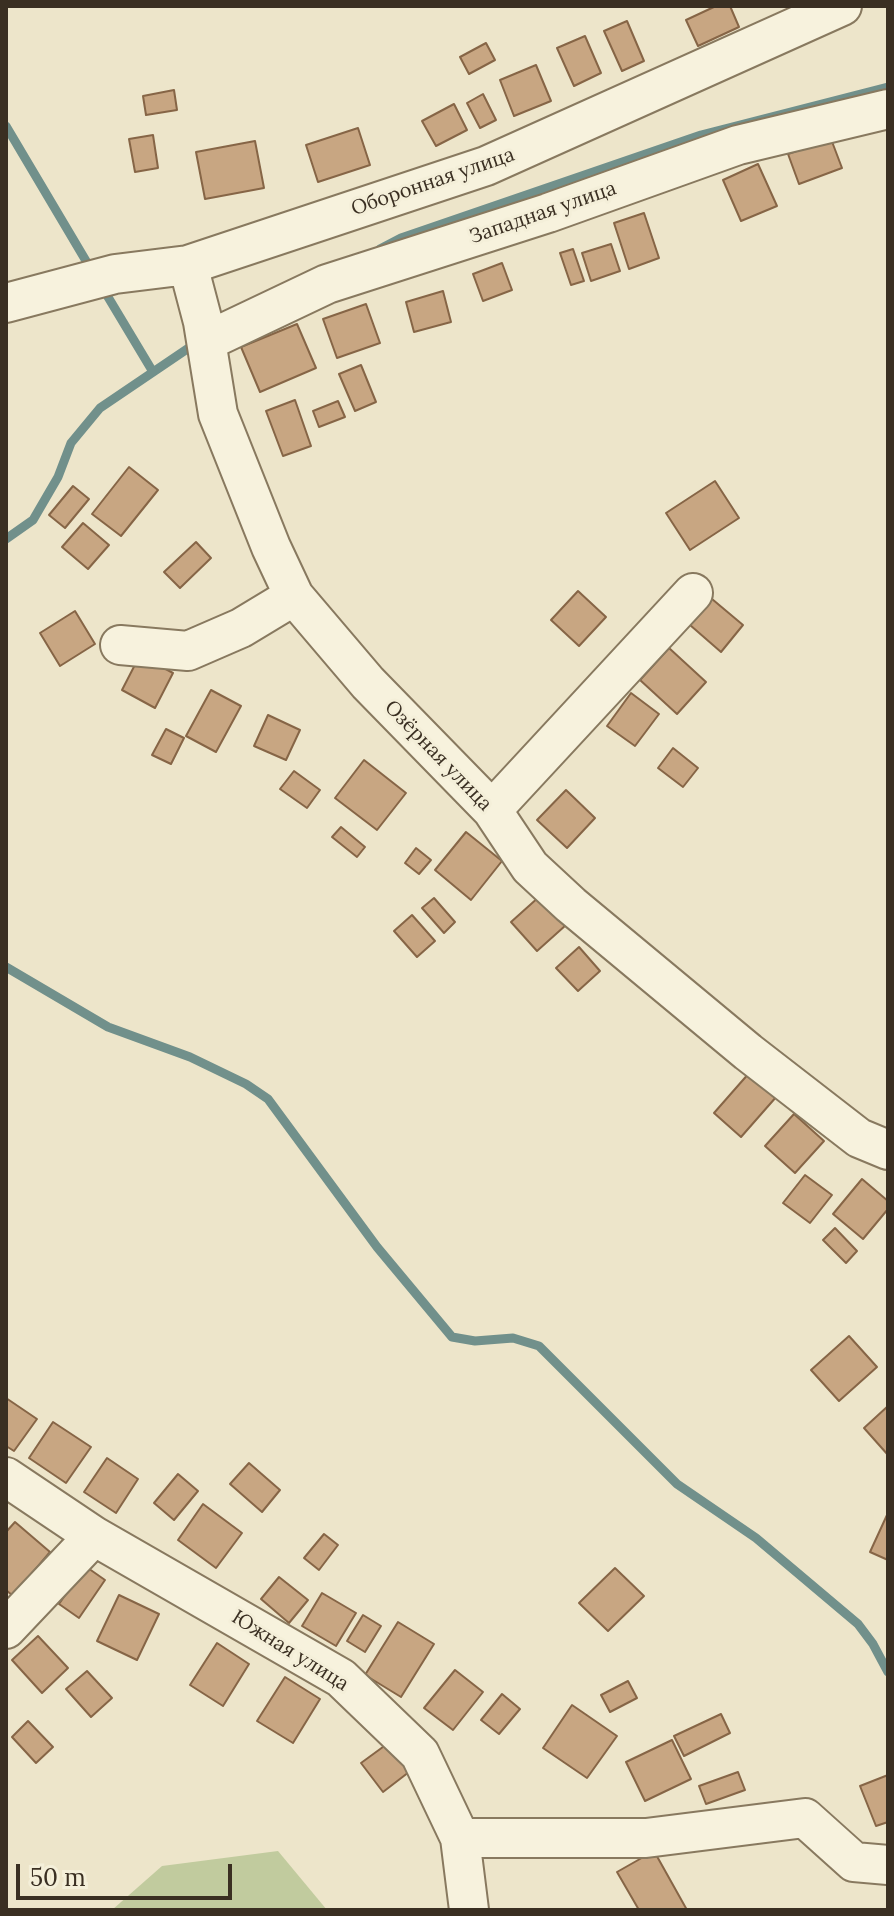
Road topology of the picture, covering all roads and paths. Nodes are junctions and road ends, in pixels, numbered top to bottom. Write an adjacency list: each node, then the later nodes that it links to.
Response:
1 (842, 6): 3 (street, Оборонная улица)
2 (888, 109): 5 (street, Западная улица)
3 (188, 265): 4 (street, Оборонная улица); 5 (street, Озёрная улица)
4 (6, 303)
5 (205, 332): 7 (street, Озёрная улица)
6 (693, 593): 9 (street)
7 (294, 596): 8 (street); 9 (street, Озёрная улица)
8 (120, 645)
9 (492, 810): 10 (street, Озёрная улица)
10 (888, 1150)
11 (6, 1477): 12 (street, Южная улица)
12 (94, 1536): 13 (street); 14 (street, Южная улица)
13 (6, 1629)
14 (460, 1838): 15 (street); 16 (street, Южная улица)
15 (888, 1865)
16 (469, 1910)

